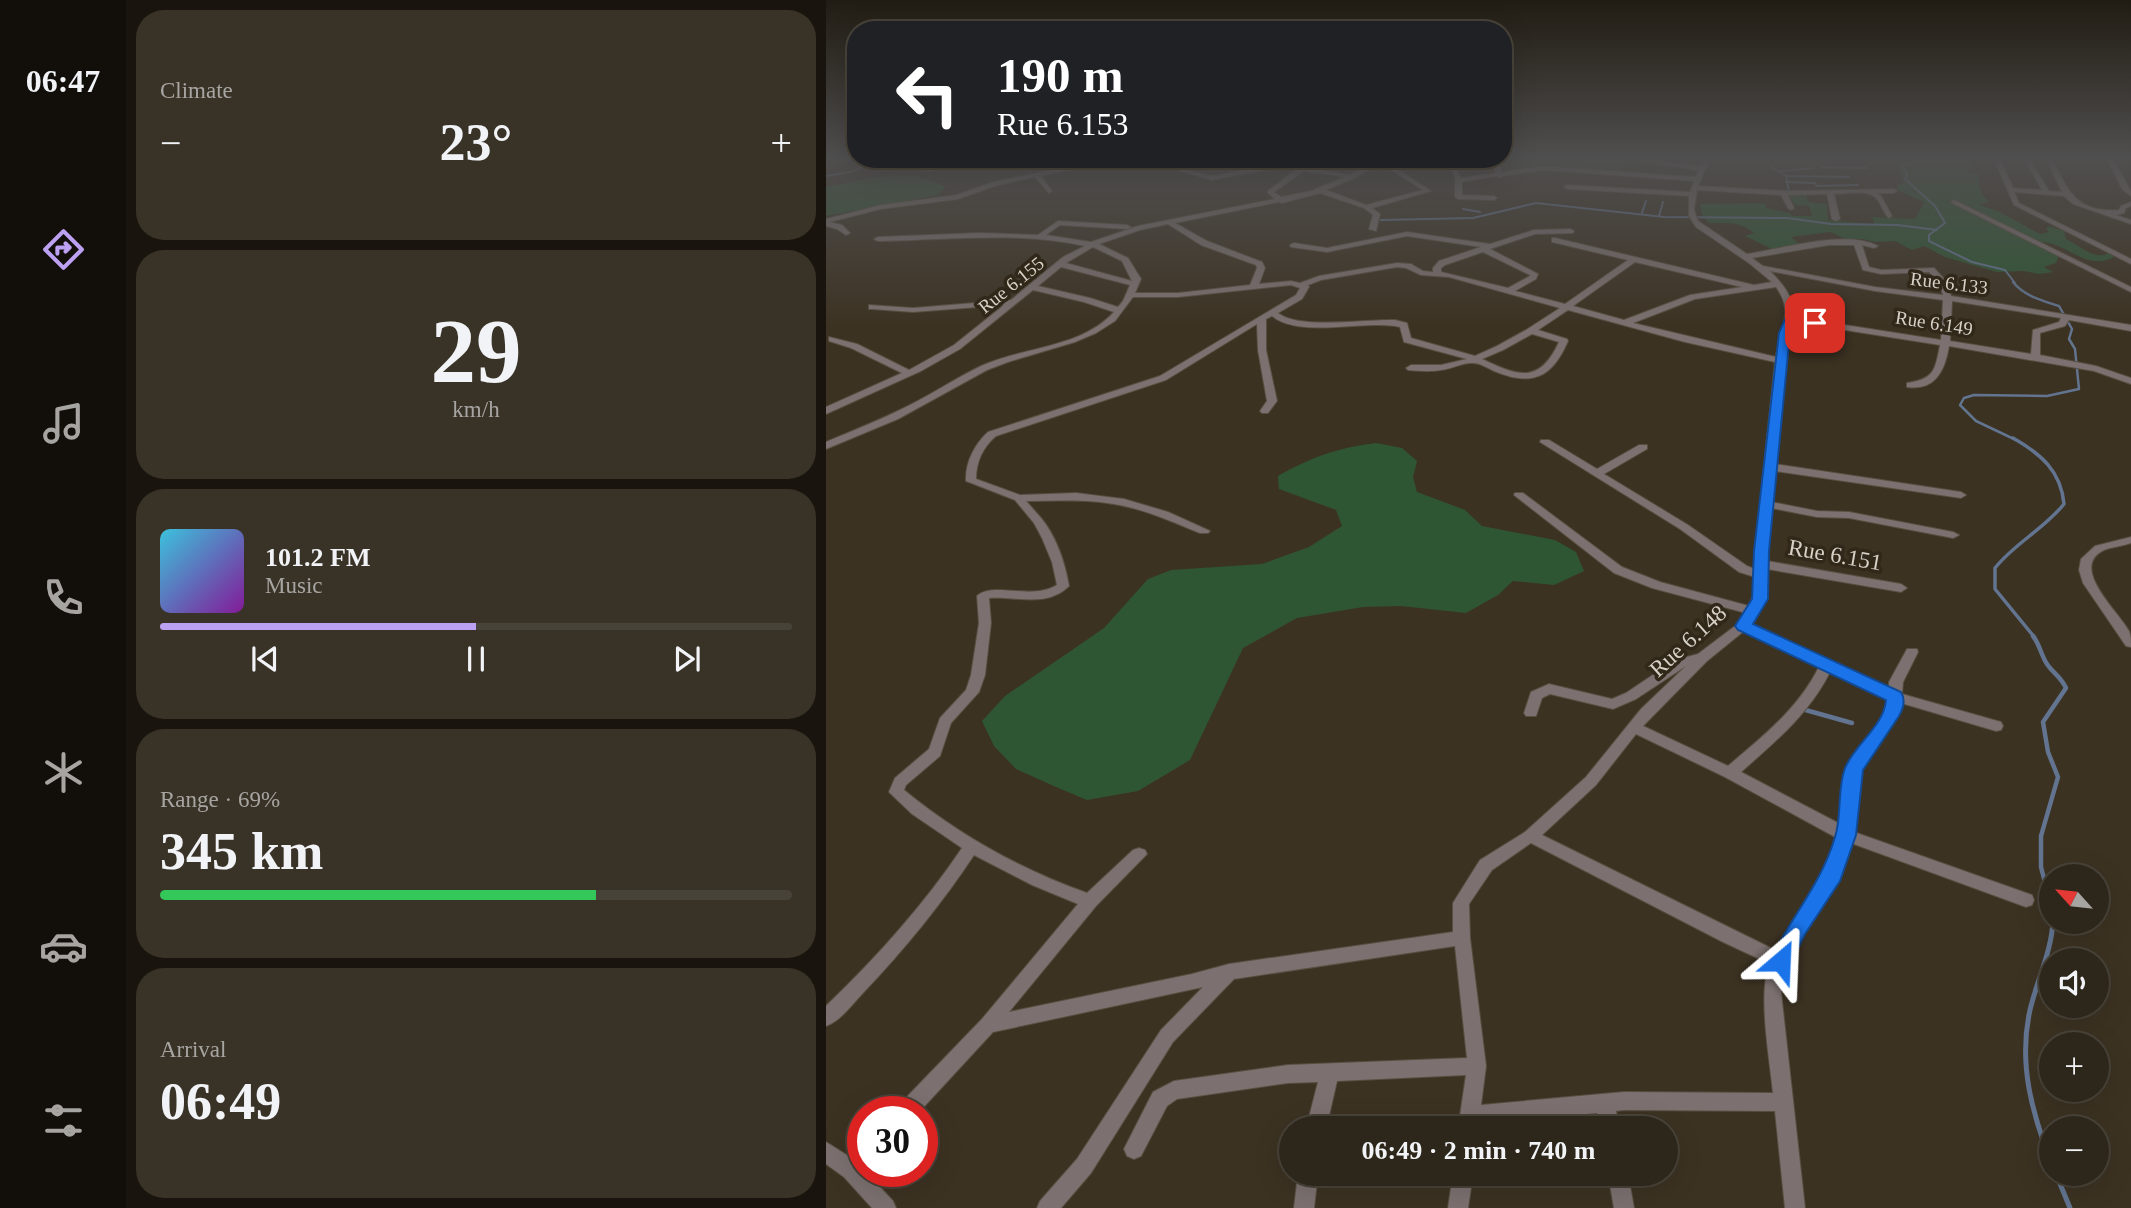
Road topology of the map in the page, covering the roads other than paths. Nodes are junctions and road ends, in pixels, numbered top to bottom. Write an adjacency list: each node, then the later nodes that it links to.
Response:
1 (852, 215): 12 (street)
2 (1205, 215): 10 (street, Rue 6.155)
3 (1377, 215): 14 (street)
4 (1693, 215): 25 (street)
5 (1835, 215): 9 (street)
6 (1981, 215): 37 (street)
7 (2037, 215): 27 (street)
8 (2112, 215): 11 (street)
9 (1836, 219)
10 (1169, 222): 13 (street, Rue 6.155); 34 (street)
11 (2131, 222)
12 (826, 223): 16 (street)
13 (1138, 228): 17 (street); 21 (street, Rue 6.155)
14 (1373, 229)
15 (1570, 230): 24 (street)
16 (846, 233)
17 (1041, 236): 18 (street); 21 (street)
18 (878, 239)
19 (1555, 240): 26 (street)
20 (1857, 242): 23 (street); 25 (street); 40 (street)
21 (1095, 243): 28 (street, Rue 6.155); 31 (street)
22 (1294, 245): 24 (street)
23 (1874, 246)
24 (1490, 248): 30 (street); 38 (street)
25 (1744, 257): 29 (street)
26 (1634, 259): 36 (street); 42 (street)
27 (2131, 262)
28 (1060, 264): 31 (street); 35 (street, Rue 6.155)
29 (1764, 268): 32 (street); 40 (street, Rue 6.133)
30 (1437, 273): 33 (street); 38 (street)
31 (1136, 284): 39 (street)
32 (1777, 284): 36 (street); 48 (street)
33 (1302, 285): 34 (street); 45 (street)
34 (1254, 286): 39 (street)
35 (1032, 287): 41 (street, Rue 6.155); 44 (street)
36 (1751, 287): 49 (street)
37 (2131, 290)
38 (1509, 291): 42 (street)
39 (1132, 295): 44 (street)
40 (1948, 299): 46 (street, Rue 6.133); 53 (street)
41 (1012, 302): 43 (street); 59 (street, Rue 6.155)
42 (1564, 306): 49 (street); 51 (street)
43 (872, 307)
44 (1120, 311): 65 (street)
45 (1272, 312): 47 (street); 55 (street)
46 (2066, 317): 50 (street, Rue 6.133); 54 (street)
47 (1262, 318): 63 (street); 71 (street)
48 (1790, 319): 53 (street, Rue 6.149); 56 (street, Rue 6.148)
49 (1627, 322): 56 (street)
50 (2131, 328)
51 (1531, 331): 55 (street); 55 (street)
52 (832, 339): 59 (street)
53 (1944, 343): 54 (street, Rue 6.149); 61 (street)
54 (2035, 357): 57 (street, Rue 6.149)
55 (1475, 359): 58 (street)
56 (1780, 361): 67 (street, Rue 6.148)
57 (2072, 365): 60 (street)
58 (1411, 368)
59 (909, 373): 62 (street, Rue 6.155)
60 (2131, 382)
61 (1910, 385)
62 (826, 411)
63 (1265, 411)
64 (1545, 442): 68 (street, Rue 6.151)
65 (826, 446)
66 (1643, 447): 68 (street)
67 (1771, 467): 70 (street); 72 (street, Rue 6.148)
68 (1596, 474): 76 (street, Rue 6.151)
69 (1519, 495): 78 (street)
70 (1961, 495)
71 (1019, 499): 73 (street); 91 (street)
72 (1766, 505): 74 (street); 76 (street, Rue 6.148)
73 (1204, 531)
74 (1953, 535)
75 (2131, 540): 80 (street)
76 (1761, 570): 77 (street, Rue 6.151); 78 (street, Rue 6.148)
77 (1901, 588)
78 (1754, 611): 79 (street, Rue 6.148)
79 (1743, 626): 82 (street, Rue 6.148); 83 (street)
80 (2131, 643)
81 (1912, 652): 84 (street)
82 (1702, 657): 85 (street); 87 (street, Rue 6.148)
83 (1826, 667): 84 (street); 88 (street)
84 (1895, 697): 86 (street); 89 (street)
85 (1531, 713)
86 (1996, 726)
87 (1633, 727): 88 (street); 90 (street, Rue 6.148)
88 (1730, 773): 89 (street)
89 (1846, 835): 93 (street); 96 (street)
90 (1530, 836): 95 (street, Rue 6.148); 96 (street)
91 (972, 846): 94 (street); 98 (street)
92 (1139, 854): 94 (street)
93 (2026, 900)
94 (1090, 901): 99 (street)
95 (1462, 938): 97 (street); 100 (street, Rue 6.148)
96 (1781, 961): 103 (street)
97 (1229, 972): 99 (street); 117 (street)
98 (826, 1018)
99 (988, 1025): 102 (street)
100 (1477, 1066): 101 (street); 106 (street, Rue 6.148)
101 (1330, 1073): 105 (street); 109 (street)
102 (921, 1096)
103 (1783, 1102): 104 (street); 121 (street)
104 (1605, 1103): 107 (street); 108 (street)
105 (1320, 1116)
106 (1470, 1116)
107 (1512, 1116)
108 (1608, 1116)
109 (1134, 1149)
110 (826, 1152): 111 (street)
111 (847, 1160)
112 (1307, 1186): 118 (street)
113 (1458, 1186): 119 (street)
114 (1620, 1186): 120 (street)
115 (872, 1187): 116 (street)
116 (886, 1208)
117 (1047, 1208)
118 (1304, 1208)
119 (1458, 1208)
120 (1624, 1208)
121 (1795, 1208)

